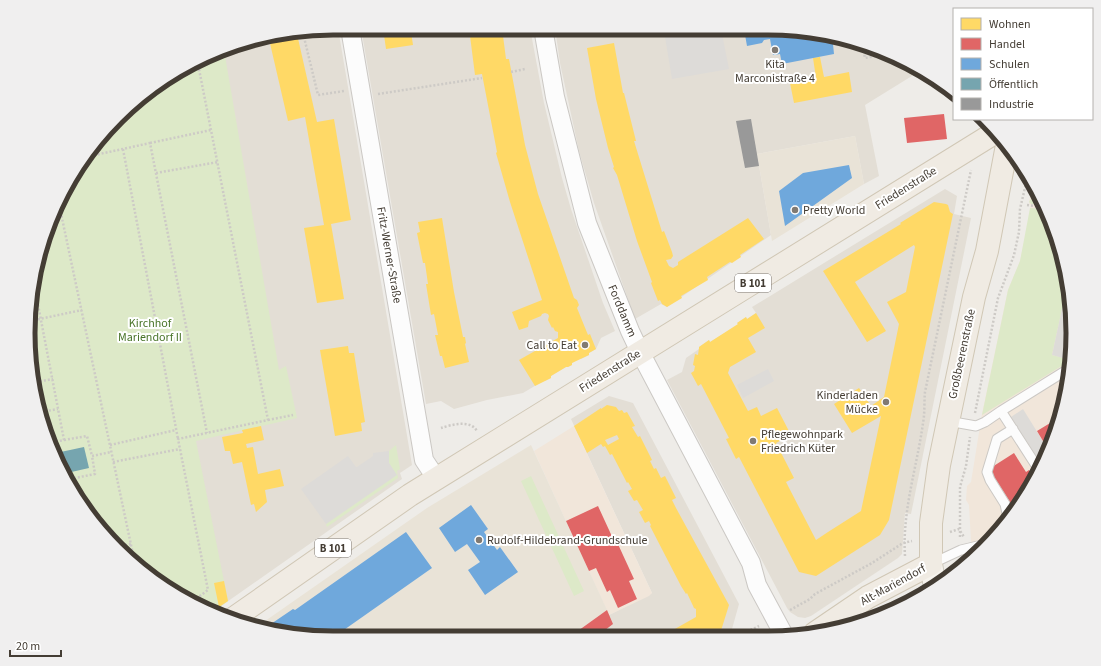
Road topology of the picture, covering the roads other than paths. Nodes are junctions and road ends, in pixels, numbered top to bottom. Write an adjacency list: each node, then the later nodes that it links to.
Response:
1 (351, 35): 11 (street, Fritz-Werner-Straße)
2 (544, 35): 5 (street, Forddamm)
3 (991, 135): 5 (main road, Friedenstraße / B 101)
4 (1005, 154): 8 (main road, Großbeerenstraße)
5 (640, 352): 11 (main road, Friedenstraße / B 101); 18 (street, Forddamm)
6 (1063, 372): 7 (lane)
7 (1001, 411): 8 (lane); 9 (lane)
8 (948, 421): 14 (main road, Großbeerenstraße)
9 (1013, 429): 10 (lane); 12 (lane)
10 (1035, 464)
11 (436, 478): 16 (main road, Friedenstraße / B 101)
12 (1006, 511)
13 (976, 546): 14 (lane)
14 (932, 564): 15 (main road); 17 (main road, Alt-Mariendorf)
15 (934, 581)
16 (238, 615)
17 (827, 625)
18 (781, 630)

